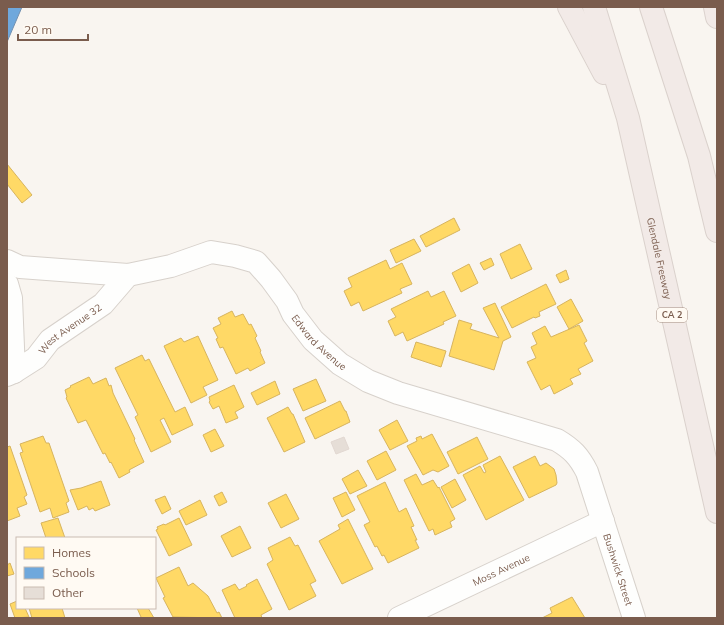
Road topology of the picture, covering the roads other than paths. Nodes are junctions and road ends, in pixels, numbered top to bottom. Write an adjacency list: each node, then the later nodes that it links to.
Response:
1 (569, 7): 6 (highway)
2 (594, 7): 6 (highway, Glendale Freeway / CA 2)
3 (651, 7): 7 (highway)
4 (715, 7): 5 (highway)
5 (717, 17)
6 (628, 118): 12 (highway, Glendale Freeway / CA 2)
7 (717, 231)
8 (7, 262): 9 (street, Edward Avenue)
9 (128, 275): 11 (street, West Avenue 32); 13 (street, Edward Avenue)
10 (7, 284): 11 (street)
11 (10, 373)
12 (717, 512)
13 (603, 520): 14 (street, Moss Avenue); 15 (street, Bushwick Street)
14 (399, 618)
15 (634, 618)

